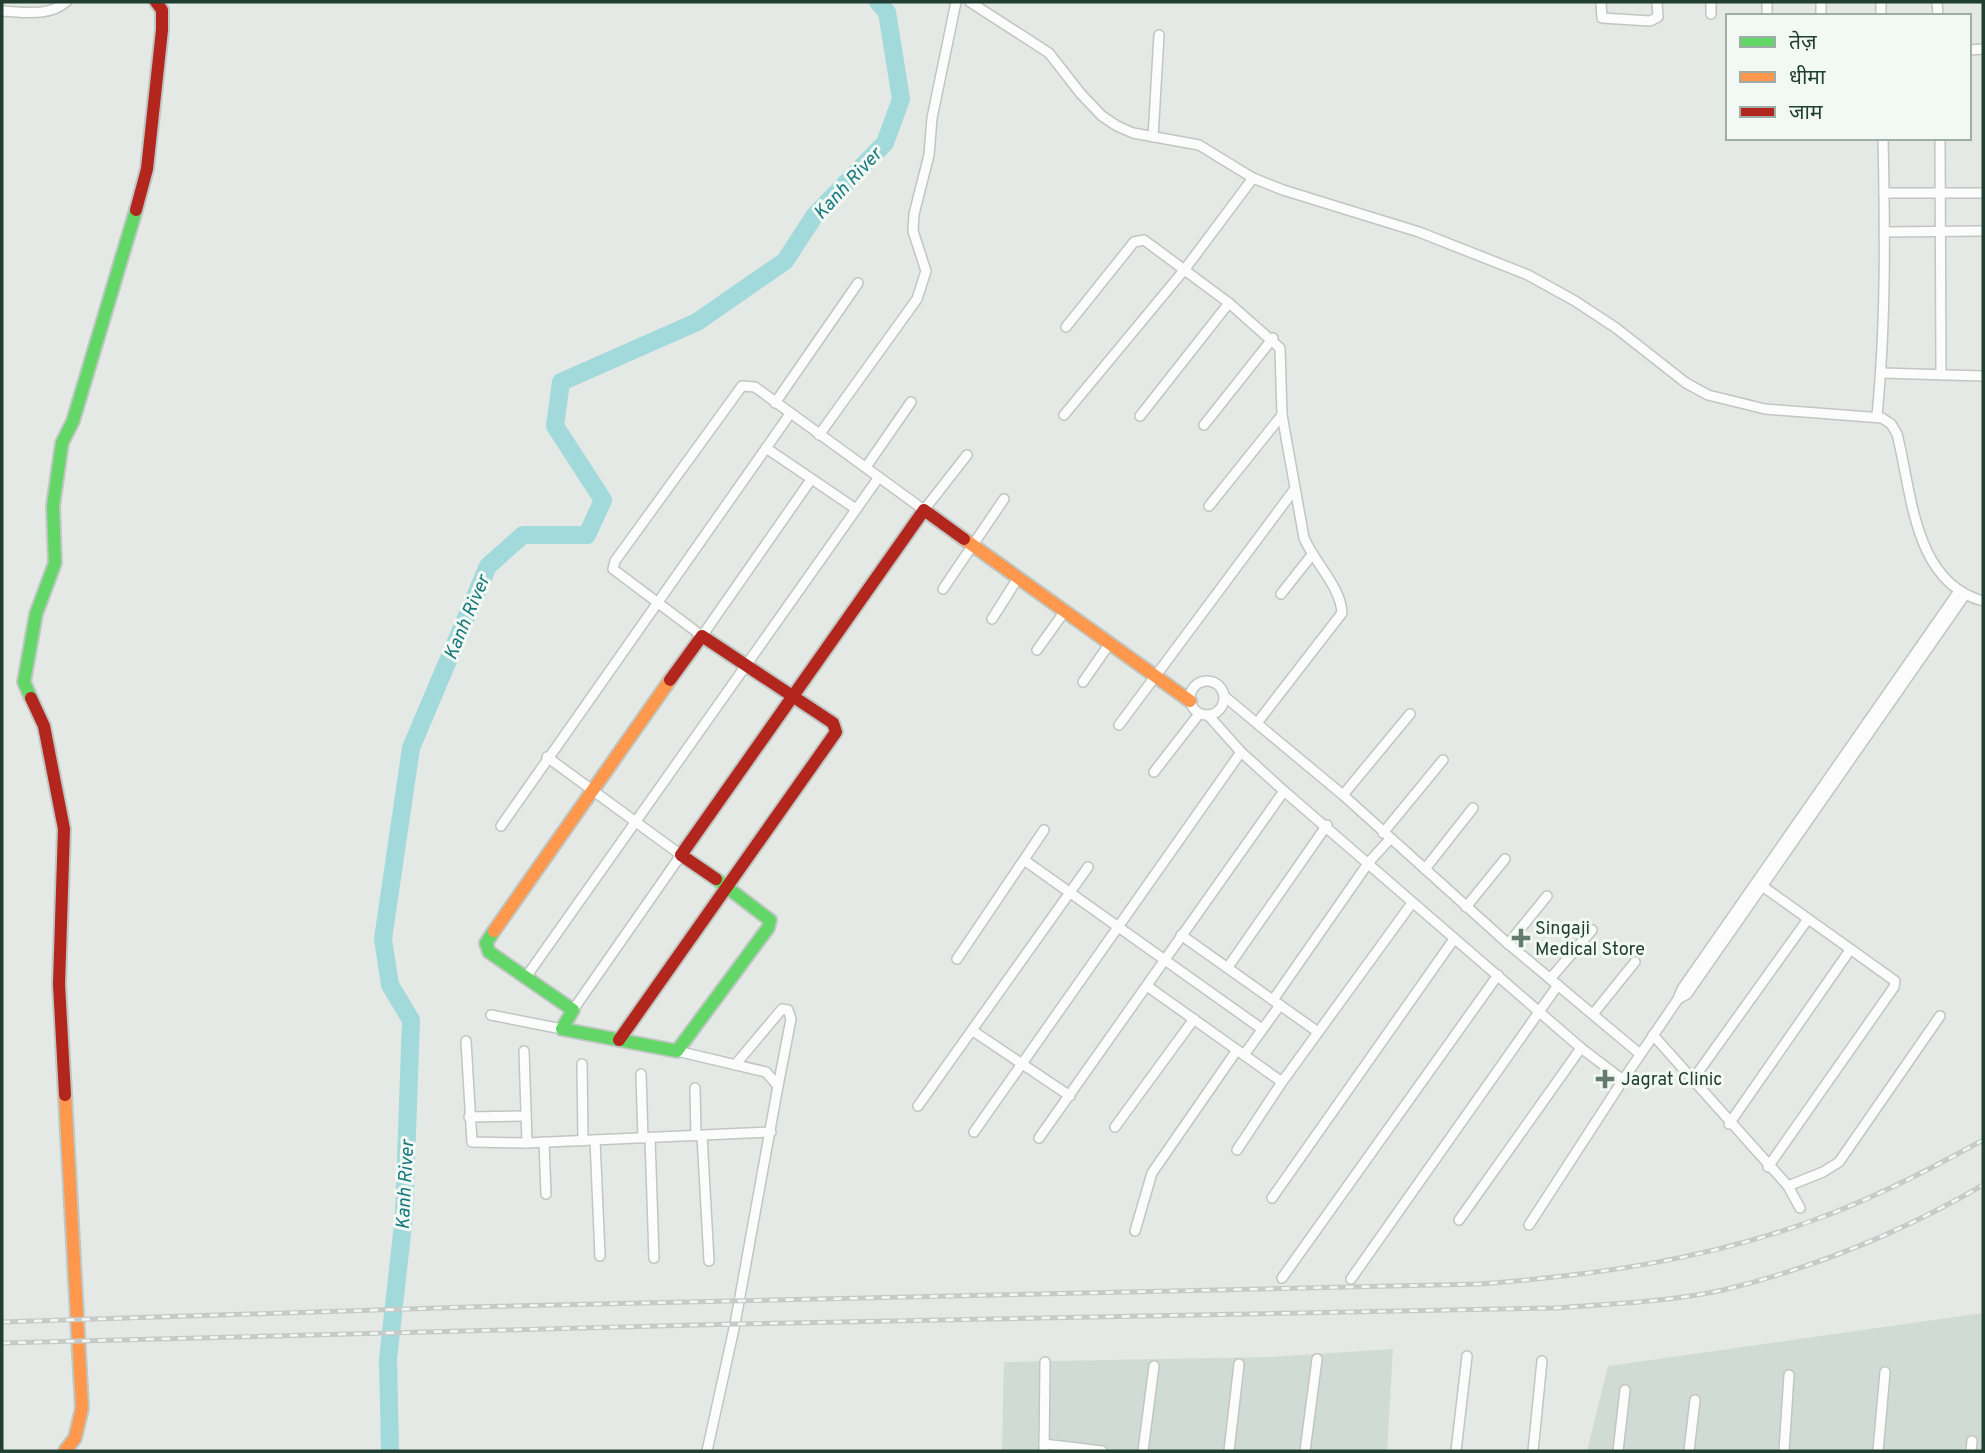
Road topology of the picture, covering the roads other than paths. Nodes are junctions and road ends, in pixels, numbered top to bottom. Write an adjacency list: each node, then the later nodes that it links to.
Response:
1 (66, 2): 8 (street)
2 (156, 2): 179 (street)
3 (956, 2): 37 (street)
4 (970, 2): 11 (street)
5 (1601, 2): 6 (street)
6 (1657, 2)
7 (1711, 2): 9 (street)
8 (2, 11)
9 (1711, 14)
10 (1159, 35): 11 (street)
11 (1153, 137): 14 (street)
12 (1882, 140): 15 (street)
13 (1940, 140): 16 (street)
14 (1253, 178): 21 (street); 34 (street)
15 (1884, 193): 16 (street); 20 (street)
16 (1941, 193): 17 (street); 18 (street)
17 (1983, 193)
18 (1941, 231): 19 (street); 20 (street); 27 (street)
19 (1983, 231)
20 (1884, 232): 26 (street)
21 (1185, 269): 23 (street); 24 (street); 32 (street)
22 (858, 283): 30 (street)
23 (1229, 303): 25 (street); 35 (street)
24 (1066, 327)
25 (1273, 338): 33 (street); 36 (street)
26 (1881, 373): 27 (street); 34 (street)
27 (1941, 375): 28 (street)
28 (1983, 376)
29 (911, 402): 40 (street)
30 (775, 403): 31 (street); 55 (street)
31 (790, 414): 37 (street); 38 (street)
32 (1064, 415)
33 (1282, 415): 43 (street); 45 (street)
34 (1877, 415): 52 (street)
35 (1140, 416)
36 (1204, 425)
37 (819, 435): 40 (street)
38 (766, 448): 42 (street); 55 (street)
39 (967, 455): 47 (street)
40 (866, 467): 41 (street)
41 (879, 477): 46 (street); 47 (street)
42 (810, 481): 46 (street); 58 (street)
43 (1294, 490): 49 (street); 62 (street)
44 (1004, 499): 48 (street)
45 (1209, 506)
46 (856, 509): 61 (street)
47 (925, 510): 48 (street); 65 (street)
48 (974, 546): 50 (street); 51 (street)
49 (1311, 556): 53 (street); 69 (street)
50 (1018, 578): 56 (street); 57 (street)
51 (943, 589)
52 (1962, 593): 54 (street); 90 (street)
53 (1281, 594)
54 (1983, 601)
55 (656, 604): 58 (street); 72 (street)
56 (1065, 611): 59 (street); 60 (street)
57 (992, 620)
58 (702, 636): 61 (street); 75 (street)
59 (1110, 643): 62 (street); 63 (street)
60 (1037, 650)
61 (747, 668): 65 (street); 79 (street)
62 (1157, 676): 66 (street); 70 (street)
63 (1083, 682)
64 (1224, 696): 66 (street); 67 (street); 69 (street)
65 (791, 698): 84 (street); 91 (street)
66 (1189, 701): 67 (street)
67 (1203, 714): 71 (street); 74 (street)
68 (1410, 714): 77 (street)
69 (1257, 723): 77 (street)
70 (1119, 725)
71 (1241, 752): 76 (street); 97 (street)
72 (547, 757): 75 (street); 81 (street)
73 (1443, 760): 83 (street)
74 (1154, 772)
75 (593, 790): 79 (street); 108 (street)
76 (1284, 791): 80 (street); 99 (street)
77 (1343, 795): 83 (street)
78 (1474, 808): 89 (street)
79 (636, 821): 84 (street); 108 (street)
80 (1327, 825): 87 (street); 106 (street)
81 (501, 827)
82 (1044, 830): 86 (street)
83 (1387, 836): 87 (street); 89 (street)
84 (681, 855): 91 (street); 112 (street)
85 (1505, 859): 95 (street)
86 (1024, 860): 92 (street); 103 (street)
87 (1369, 862): 94 (street); 111 (street)
88 (1088, 867): 92 (street)
89 (1424, 869): 95 (street)
90 (1760, 884): 96 (street); 122 (street)
91 (728, 889): 123 (street); 127 (street)
92 (1070, 893): 97 (street); 120 (street)
93 (1547, 896): 101 (street)
94 (1412, 903): 100 (street); 121 (street)
95 (1466, 907): 101 (street)
96 (1808, 919): 102 (street); 134 (street)
97 (1118, 927): 104 (street); 130 (street)
98 (1592, 930): 109 (street)
99 (1181, 935): 104 (street); 106 (street)
100 (1454, 939): 107 (street); 158 (street)
101 (1508, 944): 109 (street)
102 (1850, 950): 143 (street); 155 (street)
103 (957, 959)
104 (1164, 959): 110 (street); 119 (street)
105 (1635, 962): 114 (street)
106 (1228, 967): 111 (street)
107 (1498, 975): 113 (street); 166 (street)
108 (526, 977): 112 (street)
109 (1553, 982): 113 (street); 114 (street)
110 (1147, 986): 117 (street); 139 (street)
111 (1276, 1002): 119 (street); 121 (street)
112 (573, 1010): 118 (street)
113 (1539, 1012): 125 (street); 167 (street)
114 (1593, 1014): 129 (street)
115 (491, 1015): 118 (street)
116 (1940, 1016): 156 (street)
117 (1194, 1019): 128 (street); 144 (street)
118 (562, 1029): 123 (street)
119 (1262, 1029): 128 (street)
120 (973, 1031): 130 (street); 140 (street)
121 (1318, 1032): 136 (street)
122 (1653, 1035): 129 (street); 134 (street)
123 (618, 1040): 127 (street)
124 (466, 1041): 142 (street)
125 (1581, 1048): 135 (street); 160 (street)
126 (524, 1051): 141 (street)
127 (677, 1051): 132 (street)
128 (1241, 1052): 136 (street); 162 (street)
129 (1640, 1054): 135 (street)
130 (1023, 1063): 139 (street); 146 (street)
131 (582, 1064): 150 (street)
132 (735, 1065): 137 (street); 137 (street)
133 (641, 1074): 148 (street)
134 (1694, 1078): 143 (street)
135 (1623, 1080): 161 (street)
136 (1282, 1082): 154 (street)
137 (778, 1086): 145 (street)
138 (695, 1088): 147 (street)
139 (1070, 1096): 149 (street)
140 (918, 1106)
141 (526, 1116): 142 (street); 153 (street)
142 (469, 1117): 153 (street)
143 (1729, 1124): 155 (street)
144 (1115, 1127)
145 (771, 1132): 147 (street); 180 (street)
146 (974, 1132)
147 (699, 1136): 148 (street); 165 (street)
148 (647, 1138): 151 (street); 164 (street)
149 (1040, 1138)
150 (583, 1140): 151 (street); 152 (street)
151 (595, 1140): 163 (street)
152 (544, 1142): 153 (street); 157 (street)
153 (527, 1143)
154 (1237, 1150)
155 (1768, 1167): 156 (street)
156 (1788, 1186): 159 (street)
157 (545, 1194)
158 (1272, 1198)
159 (1800, 1208)
160 (1459, 1220)
161 (1529, 1225)
162 (1135, 1231)
163 (600, 1256)
164 (654, 1258)
165 (709, 1261)
166 (1282, 1278)
167 (1351, 1279)
168 (1467, 1356): 185 (street)
169 (1317, 1359): 184 (street)
170 (1542, 1361): 186 (street)
171 (1045, 1362): 178 (street)
172 (1239, 1364): 183 (street)
173 (1154, 1366): 182 (street)
174 (1885, 1372): 190 (street)
175 (1789, 1375): 189 (street)
176 (1625, 1390): 187 (street)
177 (1695, 1400): 188 (street)
178 (1044, 1448): 181 (street)
179 (65, 1451)
180 (706, 1451)
181 (1102, 1451)
182 (1143, 1451)
183 (1229, 1451)
184 (1305, 1451)
185 (1456, 1451)
186 (1533, 1451)
187 (1618, 1451)
188 (1689, 1451)
189 (1784, 1451)
190 (1878, 1451)

